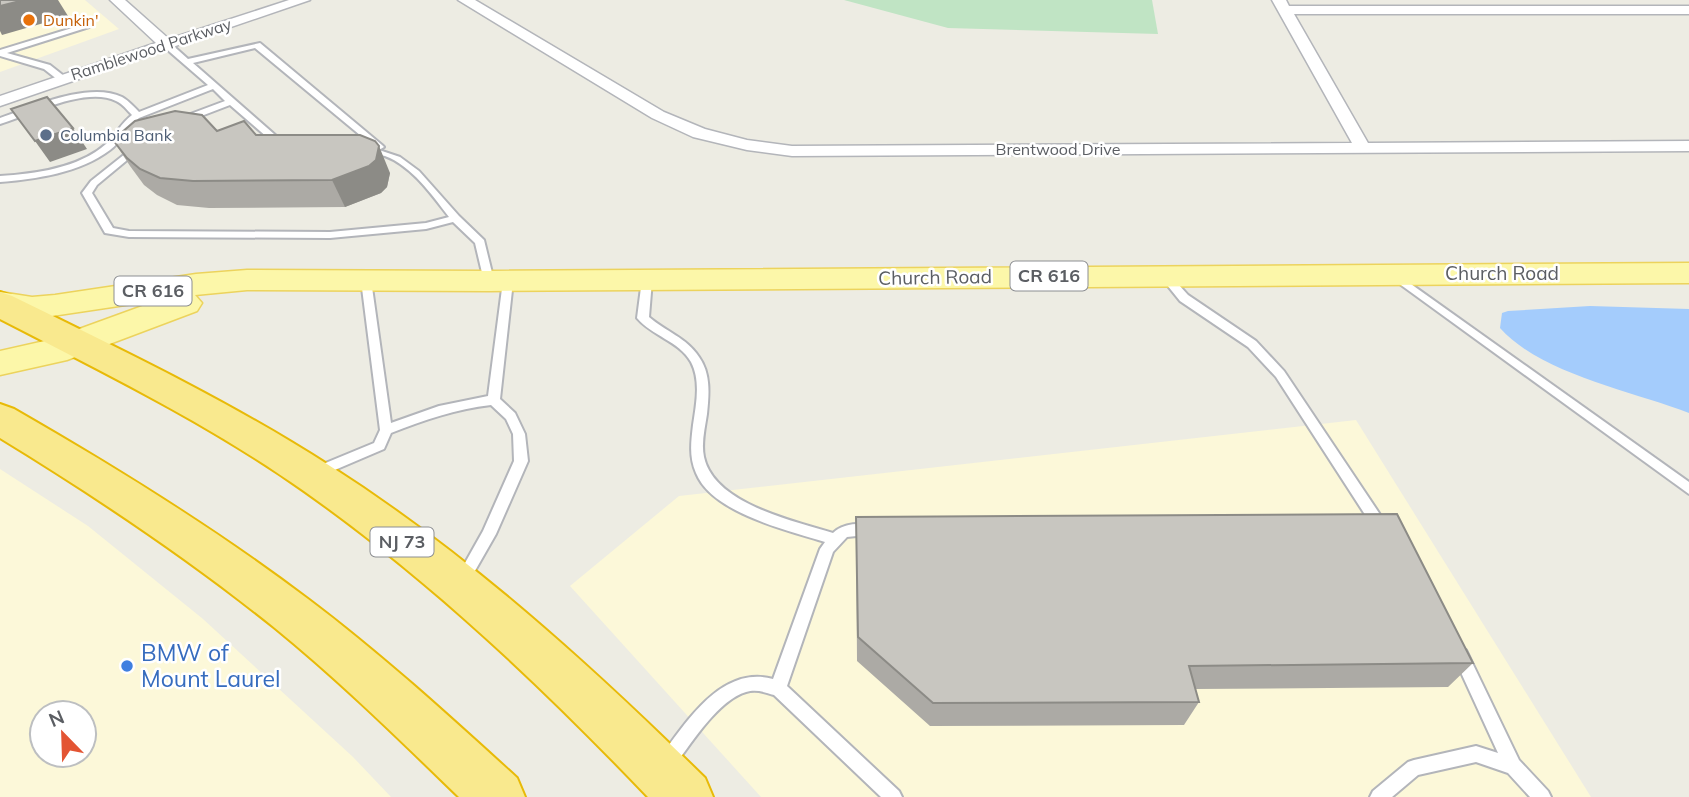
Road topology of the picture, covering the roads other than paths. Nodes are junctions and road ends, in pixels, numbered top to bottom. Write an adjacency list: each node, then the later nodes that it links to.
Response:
1 (117, 0): 8 (street)
2 (262, 0): 8 (street, Ramblewood Parkway)
3 (303, 0): 9 (street, Ramblewood Parkway)
4 (466, 0): 25 (street, Brentwood Drive)
5 (1281, 5): 6 (street); 25 (street)
6 (1689, 10)
7 (85, 27): 10 (lane)
8 (146, 34): 9 (street)
9 (166, 44): 12 (lane); 15 (street, Ramblewood Parkway)
10 (0, 54): 13 (lane)
11 (62, 61): 13 (street, Ramblewood Parkway)
12 (187, 62): 16 (lane); 27 (lane)
13 (47, 67): 14 (street, Ramblewood Parkway); 15 (lane)
14 (23, 76)
15 (61, 78): 17 (street, Ramblewood Parkway)
16 (213, 86): 18 (lane); 19 (lane)
17 (0, 101)
18 (232, 101): 21 (lane); 24 (lane)
19 (138, 116): 20 (lane); 28 (lane)
20 (0, 121)
21 (174, 124)
22 (142, 145): 29 (lane)
23 (1689, 146): 25 (street, Brentwood Drive)
24 (301, 148)
25 (1363, 148)
26 (355, 149): 27 (lane)
27 (388, 154): 29 (lane)
28 (0, 179)
29 (455, 218): 36 (lane)
30 (1689, 272): 31 (main road, Church Road / CR 616)
31 (1391, 273): 32 (main road, Church Road / CR 616); 44 (lane)
32 (1164, 275): 35 (main road, Church Road / CR 616); 45 (lane)
33 (306, 279): 34 (main road, Church Road / CR 616); 37 (main road, Church Road / CR 616); 38 (main road, Church Road / CR 616)
34 (366, 280): 36 (main road, Church Road / CR 616); 42 (lane)
35 (647, 280): 36 (main road, Church Road / CR 616); 48 (lane)
36 (498, 281): 40 (lane)
37 (0, 304): 38 (highway, NJ 73)
38 (78, 343): 39 (main road, Church Road / CR 616); 43 (highway, NJ 73)
39 (0, 363)
40 (494, 400): 42 (lane); 49 (lane)
41 (0, 419): 54 (highway)
42 (386, 430): 43 (lane)
43 (309, 475): 49 (highway, NJ 73)
44 (1689, 489)
45 (1371, 524): 47 (lane)
46 (886, 529): 48 (lane)
47 (1394, 537)
48 (836, 540): 51 (lane)
49 (458, 587): 53 (highway, NJ 73)
50 (1453, 640): 52 (lane)
51 (778, 688): 53 (lane); 55 (lane)
52 (1513, 766): 56 (lane); 57 (lane)
53 (673, 784)
54 (498, 797)
55 (893, 797)
56 (1379, 797)
57 (1542, 797)

